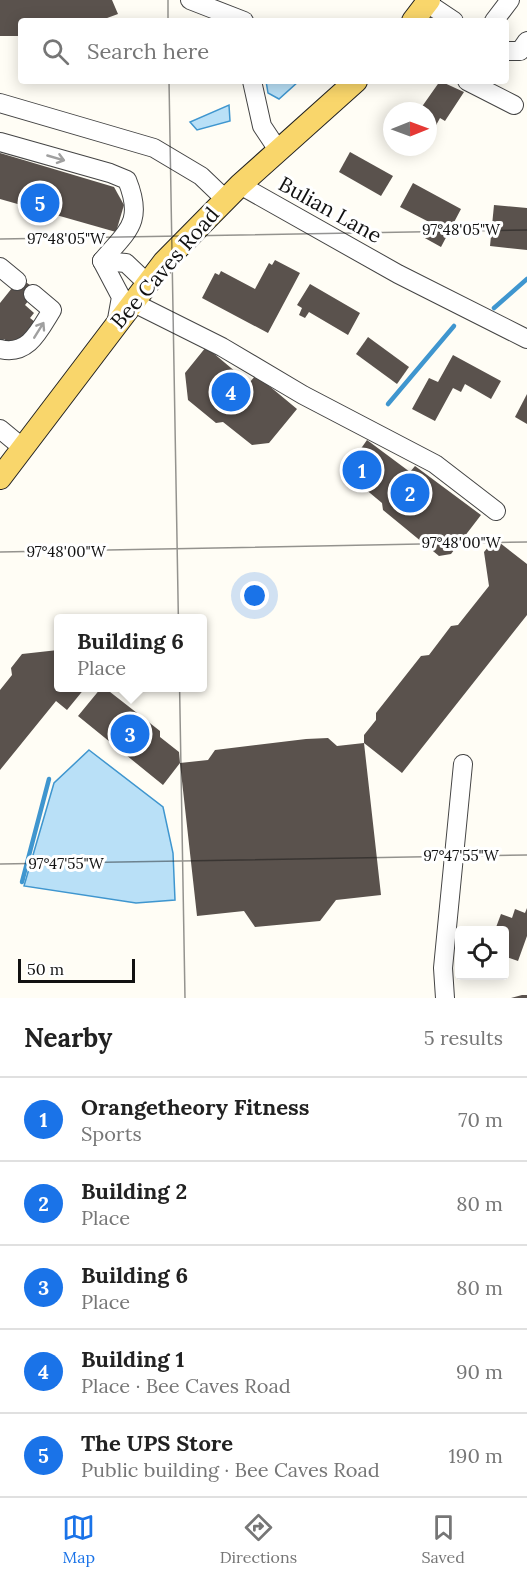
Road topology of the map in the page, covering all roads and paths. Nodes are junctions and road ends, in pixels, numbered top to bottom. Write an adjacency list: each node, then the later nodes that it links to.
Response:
1 (190, 0): 4 (street)
2 (510, 0): 7 (street)
3 (428, 2): 5 (main road); 6 (street)
4 (236, 18)
5 (415, 18)
6 (450, 18)
7 (496, 18)
8 (527, 41): 9 (street)
9 (509, 51)
10 (253, 84): 16 (street)
11 (353, 84): 16 (main road, Bee Caves Road)
12 (473, 84): 14 (street)
13 (0, 103): 17 (street, Bulian Lane)
14 (514, 105)
15 (0, 142): 18 (street, one-way to 18)
16 (278, 150): 17 (main road, Bee Caves Road)
17 (232, 192): 21 (main road, Bee Caves Road); 25 (street, Bulian Lane)
18 (102, 261): 21 (street); 24 (street)
19 (0, 267): 20 (street)
20 (17, 281)
21 (147, 283): 23 (main road, Bee Caves Road)
22 (33, 294): 26 (street, one-way to 22)
23 (132, 302): 24 (main road, Bee Caves Road); 30 (street)
24 (117, 322): 28 (main road, Bee Caves Road)
25 (527, 339)
26 (0, 349)
27 (0, 429): 28 (street)
28 (23, 448): 29 (main road, Bee Caves Road)
29 (0, 478)
30 (495, 511)
31 (463, 764): 32 (street)
32 (445, 998)

